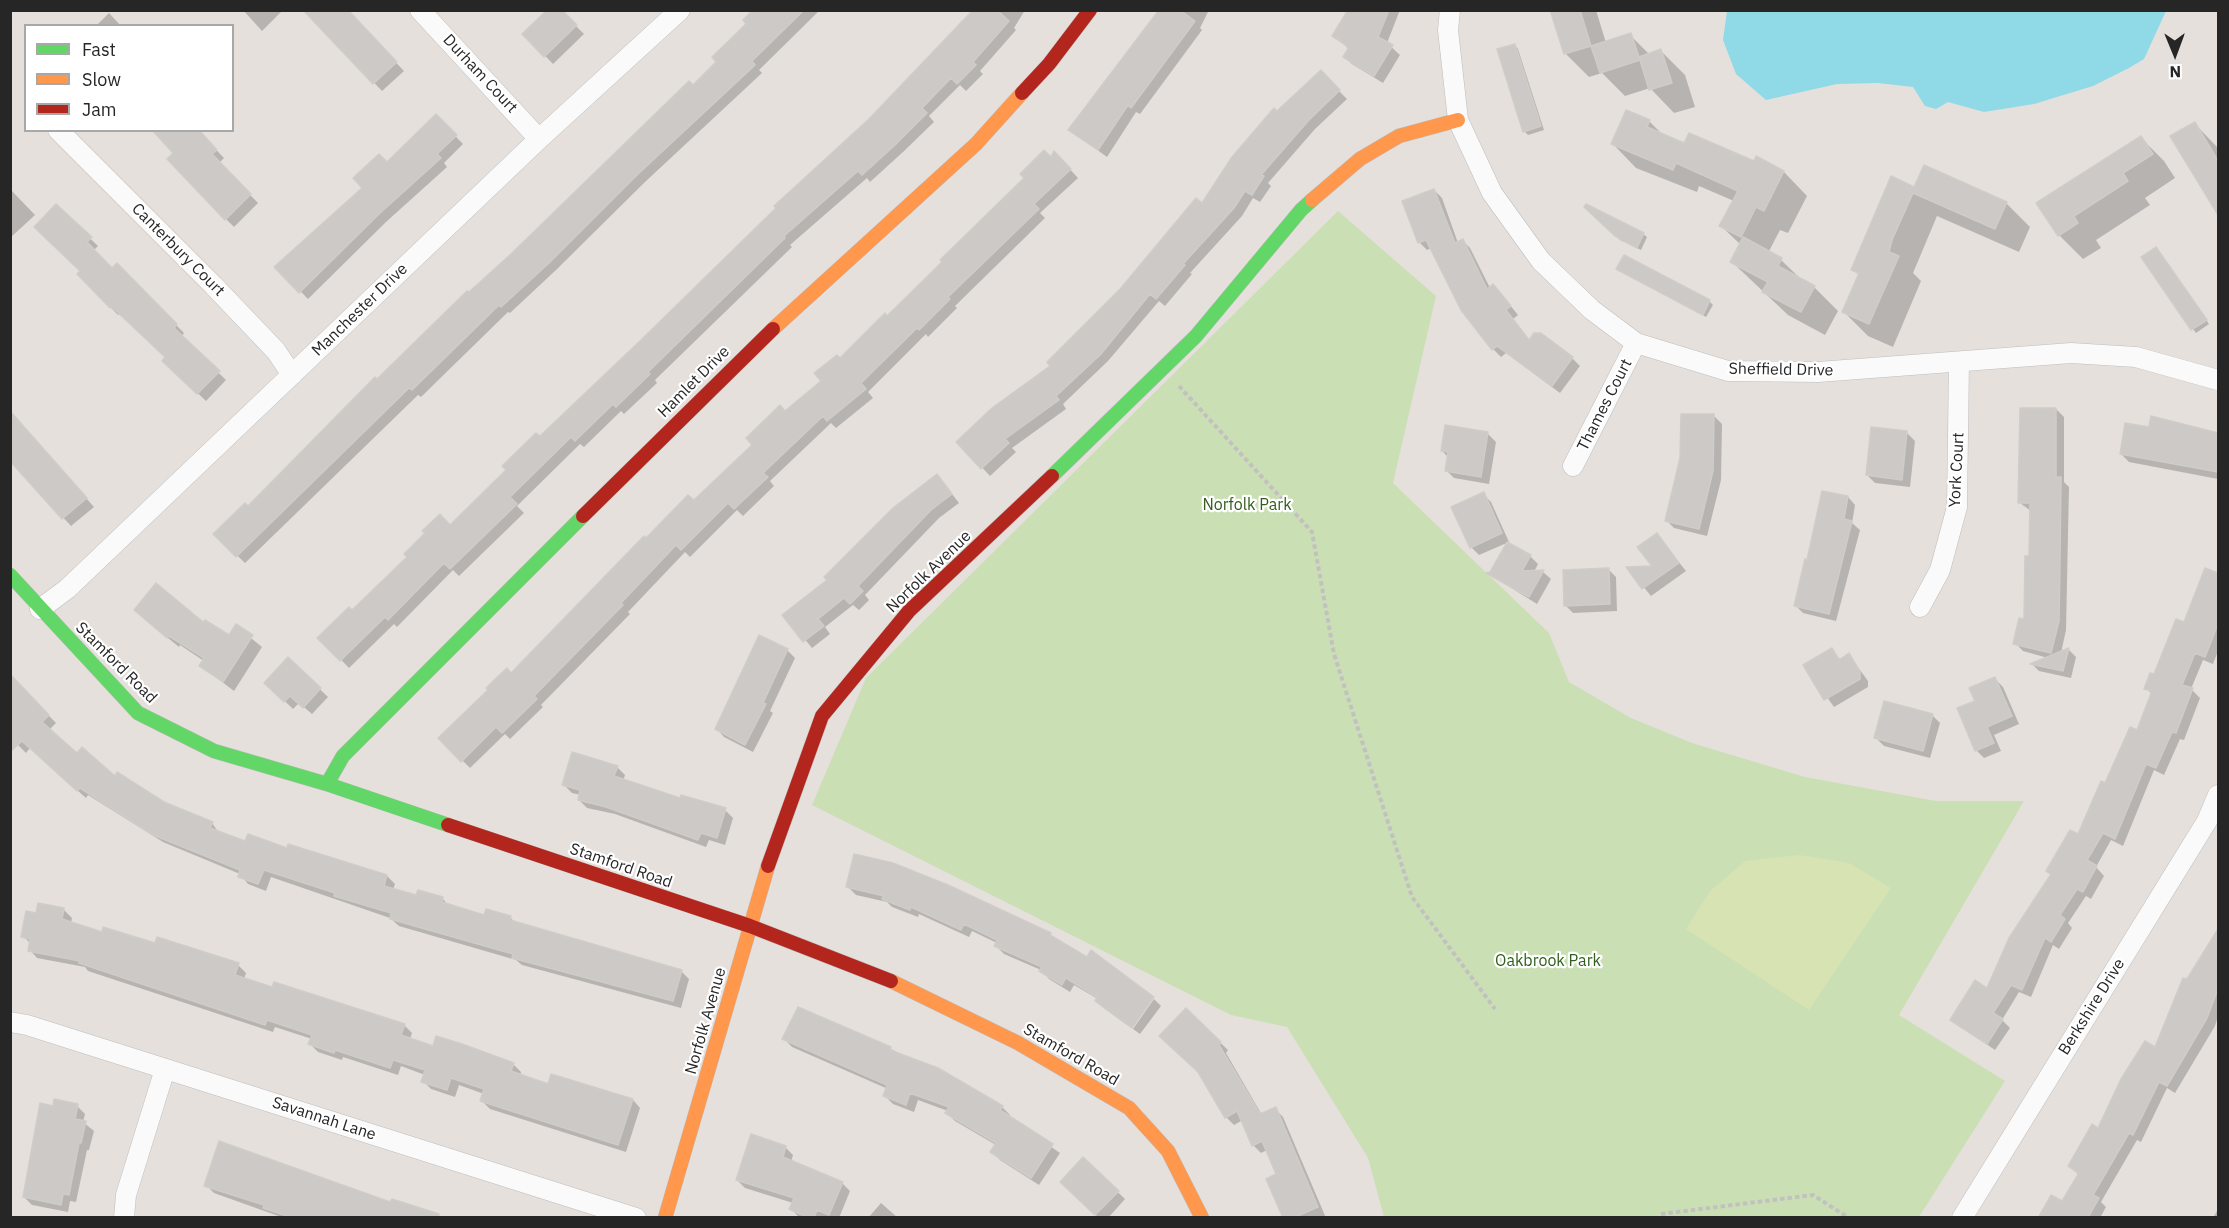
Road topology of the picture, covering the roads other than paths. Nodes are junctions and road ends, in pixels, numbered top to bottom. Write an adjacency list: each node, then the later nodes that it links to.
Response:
1 (420, 10): 7 (street, Durham Court)
2 (680, 10): 7 (street, Manchester Drive)
3 (1090, 10): 16 (street, Hamlet Drive)
4 (1450, 10): 5 (street, Sheffield Drive)
5 (1458, 120): 8 (street, Sheffield Drive); 18 (street, Norfolk Avenue)
6 (60, 132): 10 (street, Canterbury Court)
7 (539, 139): 10 (street, Manchester Drive)
8 (1636, 343): 9 (street, Sheffield Drive); 12 (street, Thames Court)
9 (1959, 362): 11 (street, Sheffield Drive); 14 (street, York Court)
10 (292, 375): 15 (street, Manchester Drive)
11 (2218, 380)
12 (1573, 466)
13 (10, 575): 15 (street, Stamford Road)
14 (1920, 607)
15 (40, 609): 16 (street, Stamford Road)
16 (327, 784): 18 (street, Stamford Road)
17 (2218, 795): 25 (street, Berkshire Drive)
18 (750, 926): 23 (street, Norfolk Avenue); 24 (street, Stamford Road)
19 (10, 1022): 20 (street, Savannah Lane)
20 (165, 1069): 21 (street); 22 (street, Savannah Lane)
21 (124, 1218)
22 (636, 1218)
23 (665, 1218)
24 (1202, 1218)
25 (1962, 1218)

